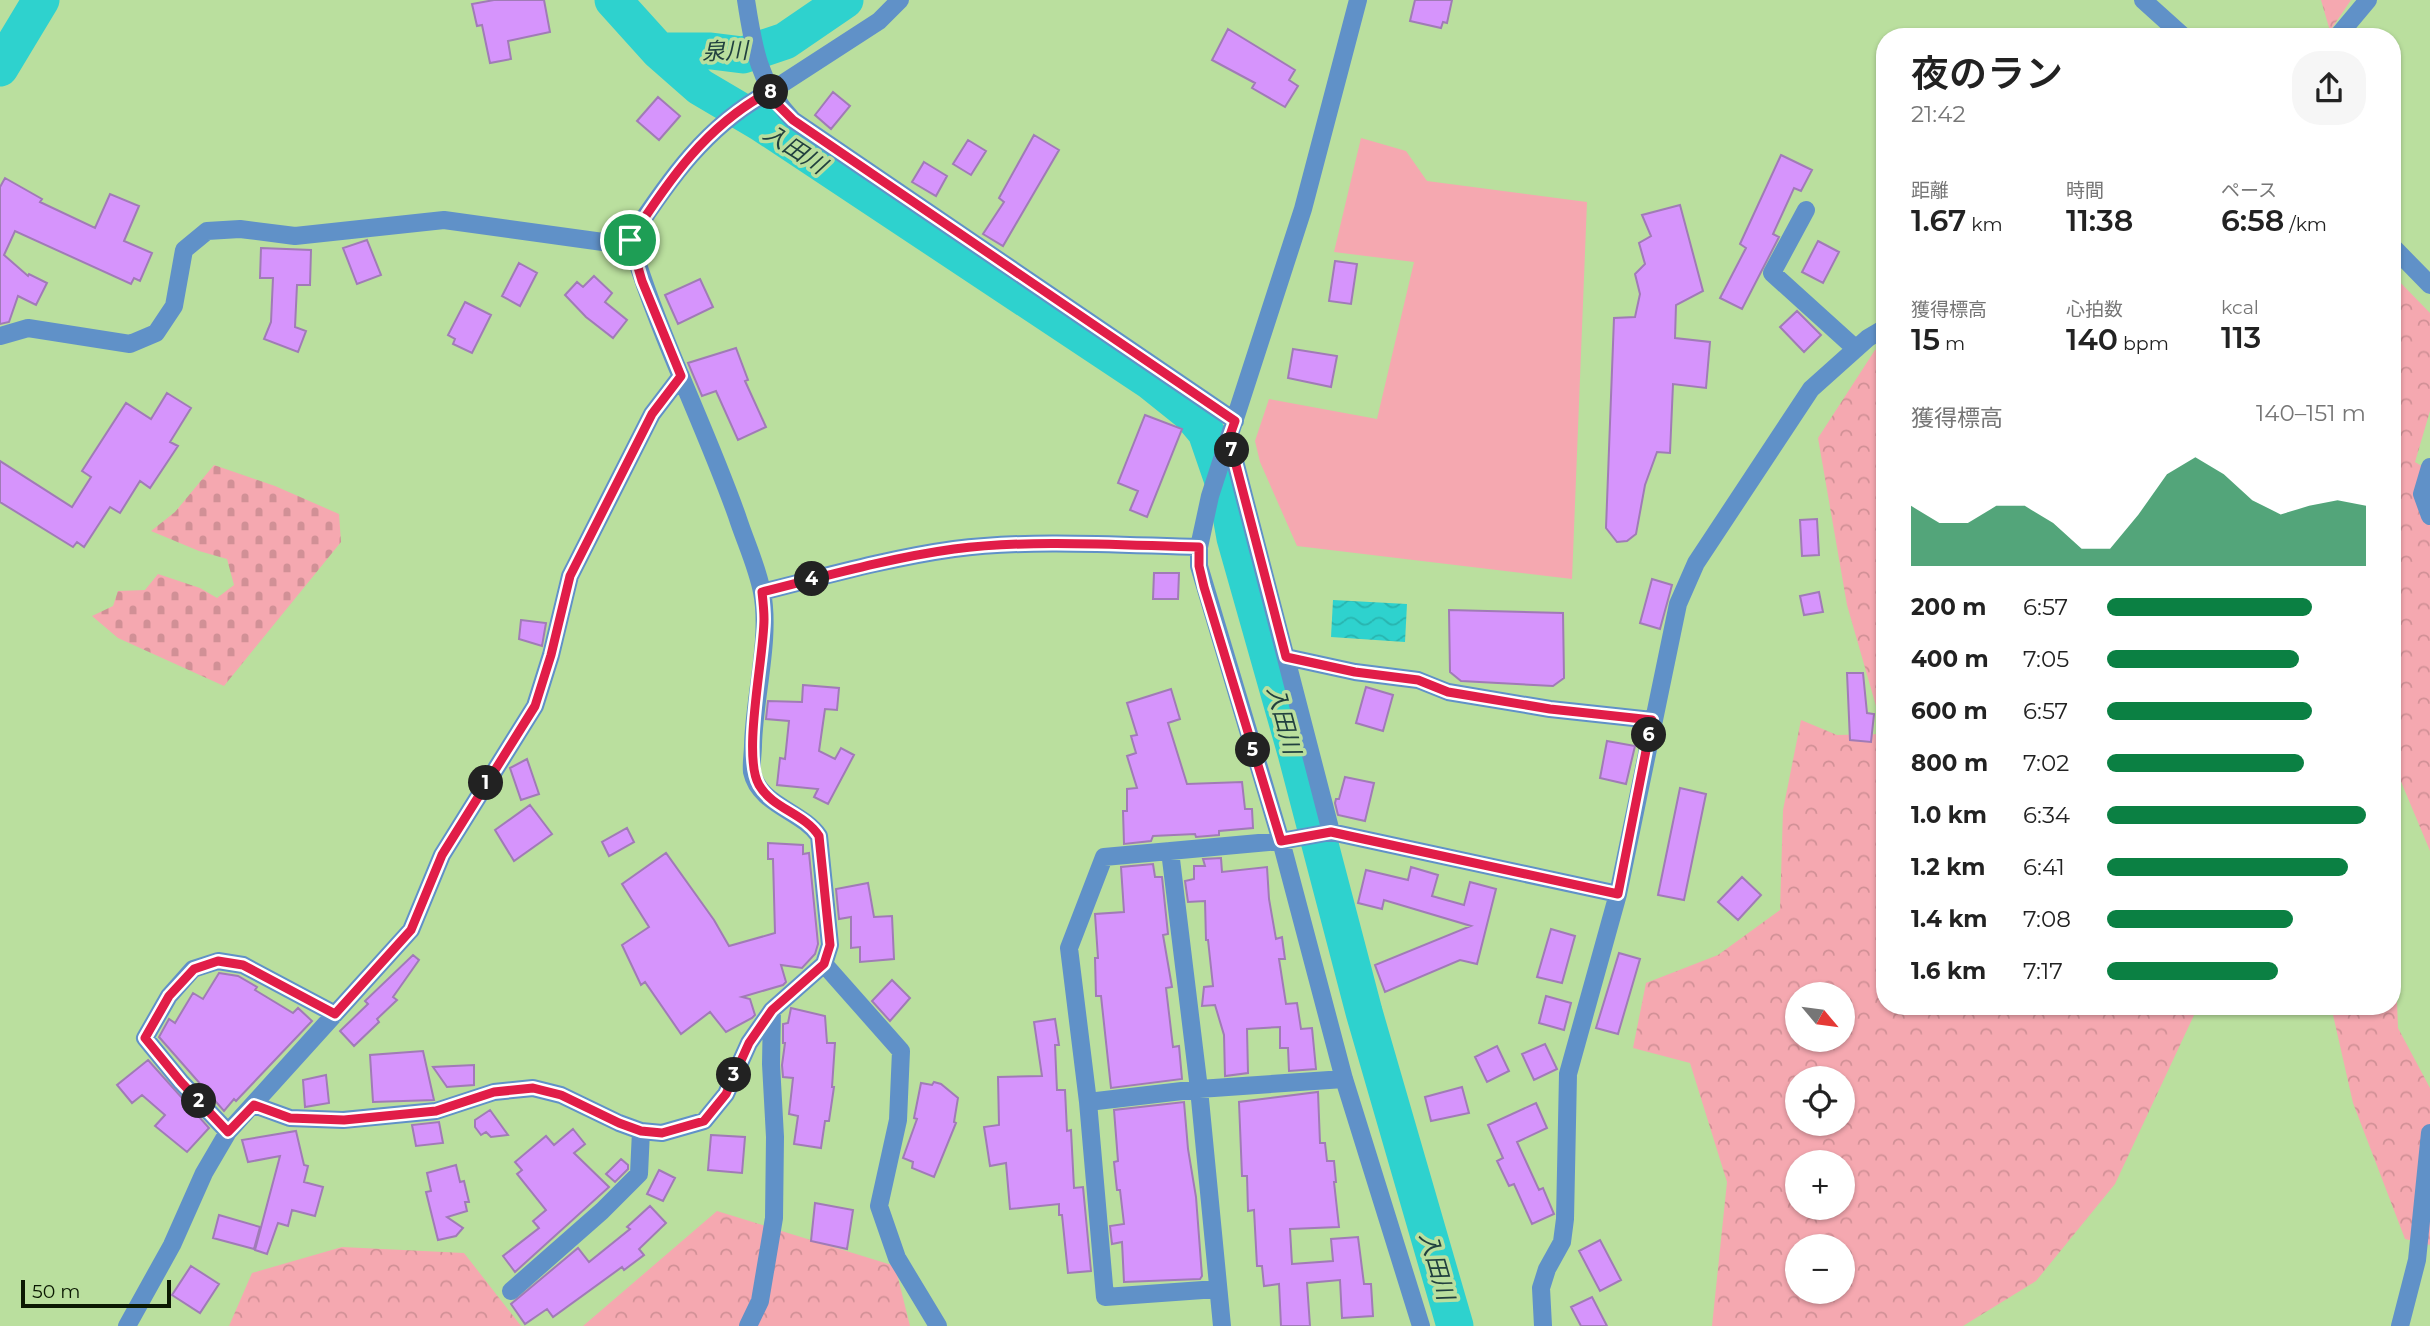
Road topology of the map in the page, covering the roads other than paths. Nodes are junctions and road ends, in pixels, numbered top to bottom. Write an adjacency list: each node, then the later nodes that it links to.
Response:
1 (746, 0): 8 (street)
2 (900, 0): 8 (street)
3 (1358, 0): 17 (street)
4 (2143, 0): 6 (street)
5 (2368, 0): 7 (street)
6 (2173, 28)
7 (2345, 28)
8 (771, 91): 10 (street); 17 (street)
9 (1806, 210): 15 (street)
10 (630, 240): 14 (street); 16 (street)
11 (2401, 255): 12 (street)
12 (2430, 285)
13 (1876, 335): 15 (street)
14 (0, 336)
15 (1856, 349): 24 (street)
16 (681, 376): 22 (street); 31 (street)
17 (1235, 421): 18 (street)
18 (1229, 438): 21 (street); 23 (street)
19 (2430, 467): 20 (street)
20 (2430, 516)
21 (1199, 547): 22 (street); 26 (street)
22 (762, 592): 29 (street)
23 (1286, 657): 24 (street); 25 (street)
24 (1652, 720): 28 (street)
25 (1327, 832): 26 (street); 28 (street)
26 (1281, 841): 27 (street); 32 (street)
27 (1170, 851): 33 (street); 34 (street)
28 (1618, 894): 46 (street)
29 (824, 964): 30 (street); 43 (street)
30 (772, 1010): 36 (street); 42 (street)
31 (335, 1014): 35 (street); 37 (street)
32 (1344, 1079): 33 (street); 45 (street)
33 (1199, 1089): 34 (street); 39 (street)
34 (1087, 1102): 39 (street)
35 (254, 1105): 36 (street); 37 (street)
36 (641, 1131): 40 (street)
37 (228, 1132): 41 (street)
38 (2430, 1133): 47 (street)
39 (1217, 1289): 44 (street)
40 (511, 1291)
41 (127, 1326)
42 (748, 1326)
43 (938, 1326)
44 (1222, 1326)
45 (1421, 1326)
46 (1543, 1326)
47 (2400, 1326)

